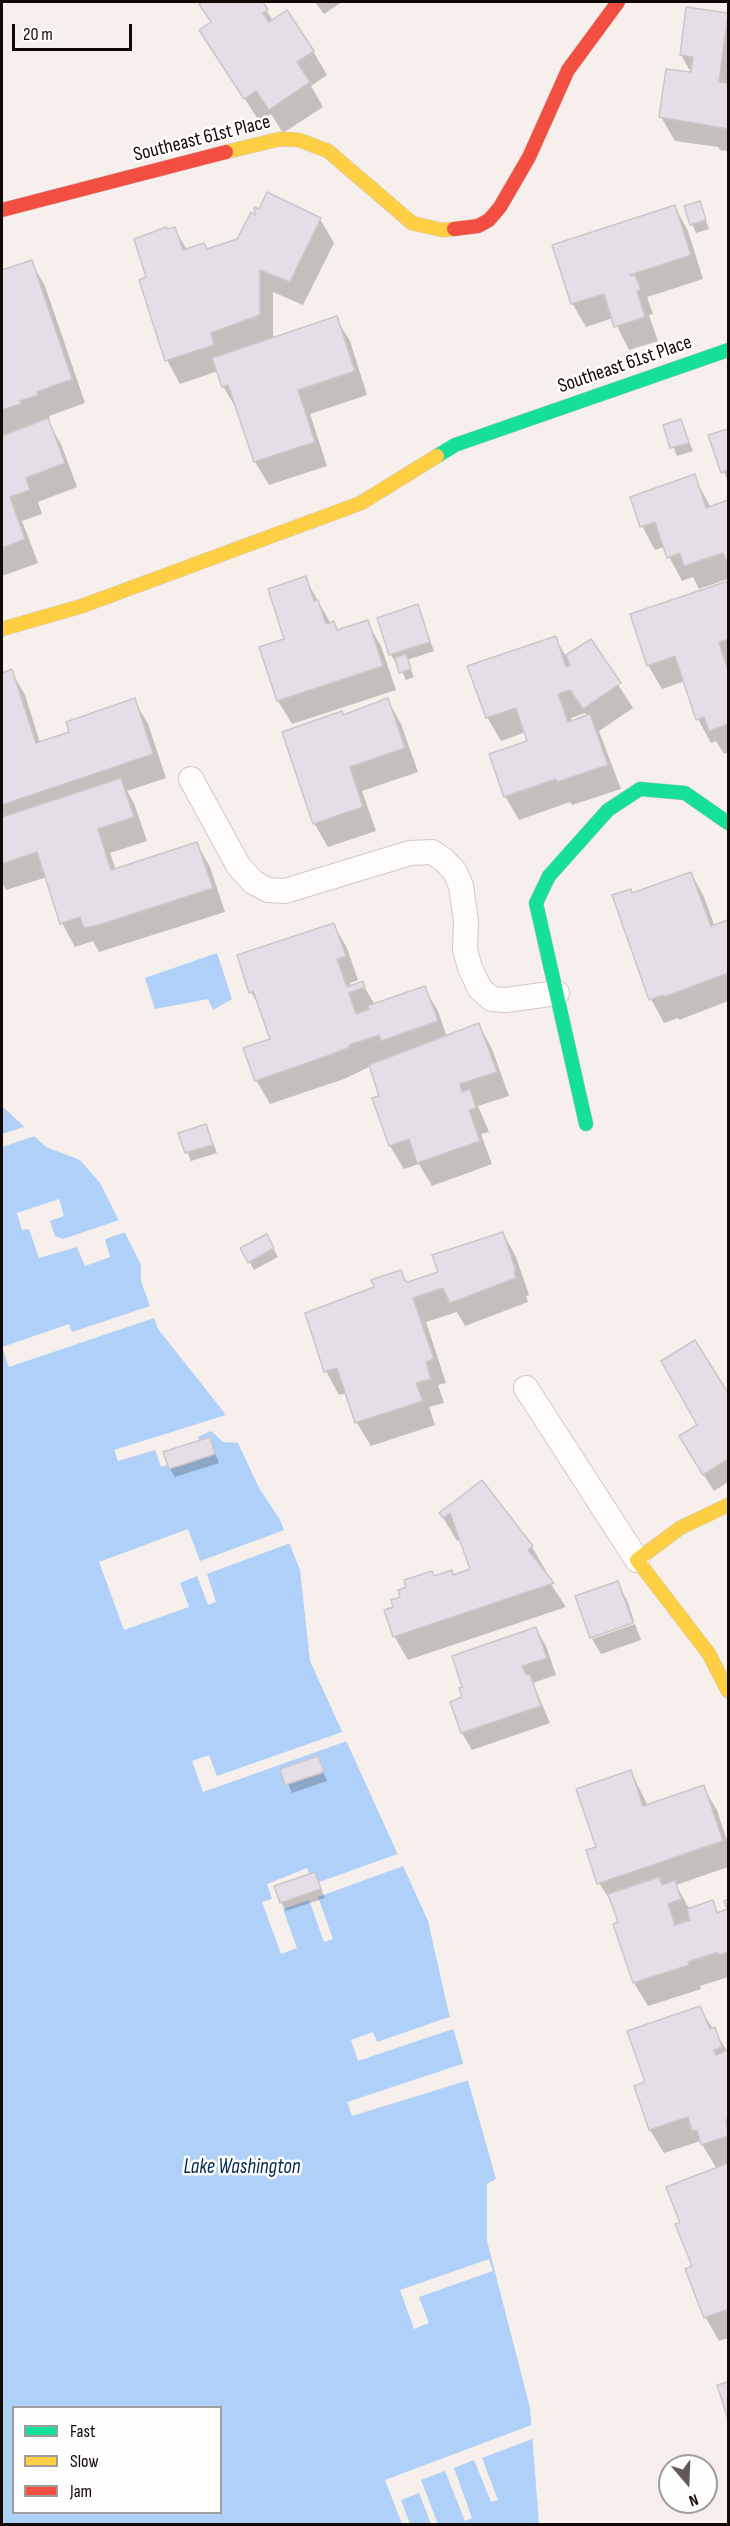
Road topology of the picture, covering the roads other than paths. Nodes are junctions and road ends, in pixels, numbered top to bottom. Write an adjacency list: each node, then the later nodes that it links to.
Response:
1 (618, 2): 2 (street, Southeast 61st Place)
2 (2, 210)
3 (729, 350): 4 (street, Southeast 61st Place)
4 (2, 628)
5 (191, 779): 7 (lane)
6 (729, 823): 7 (street)
7 (557, 993): 8 (street)
8 (586, 1124)
9 (526, 1388): 11 (lane)
10 (729, 1505): 11 (street)
11 (637, 1560): 12 (street)
12 (729, 1691)

